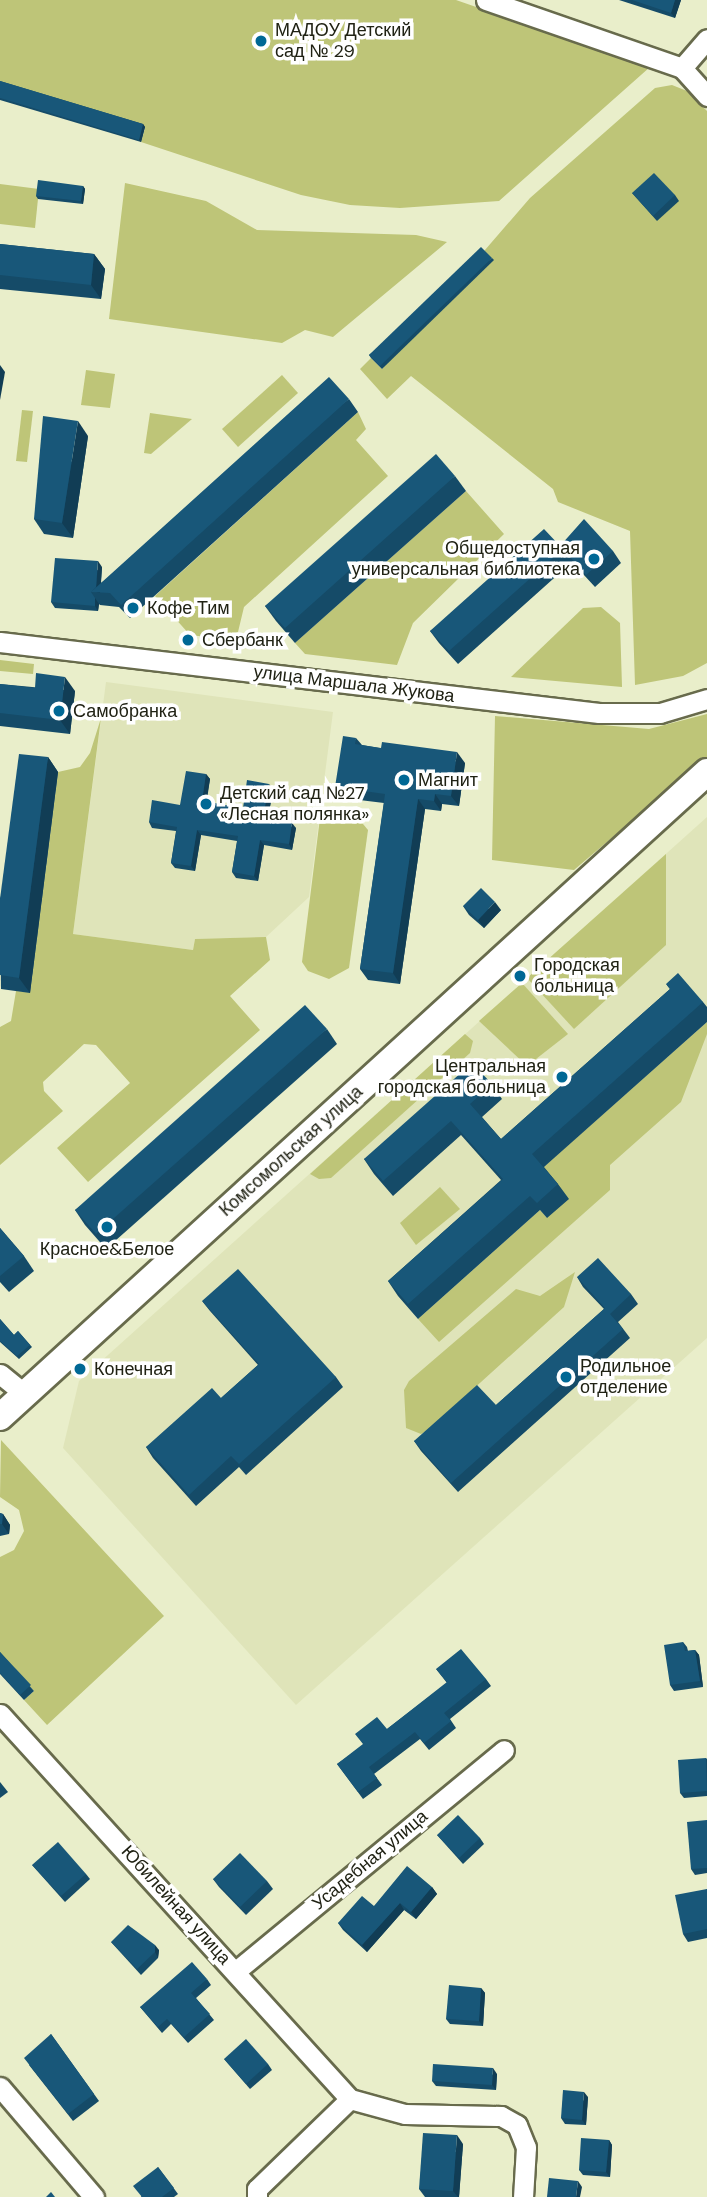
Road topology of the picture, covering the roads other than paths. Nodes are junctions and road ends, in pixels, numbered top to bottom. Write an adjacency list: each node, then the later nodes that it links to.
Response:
1 (486, 0): 3 (street)
2 (707, 39): 3 (street)
3 (682, 68): 4 (street)
4 (707, 96)
5 (0, 642): 6 (street, улица Маршала Жукова)
6 (707, 699)
7 (707, 772): 9 (street, Комсомольская улица)
8 (0, 1374): 9 (street)
9 (25, 1394): 10 (street, Комсомольская улица)
10 (0, 1416)
11 (0, 1714): 13 (street, Юбилейная улица)
12 (504, 1749): 13 (street, Усадебная улица)
13 (236, 1971): 15 (street, Юбилейная улица)
14 (0, 2087): 16 (street)
15 (350, 2099): 17 (street); 18 (street)
16 (94, 2197)
17 (257, 2197)
18 (523, 2197)

